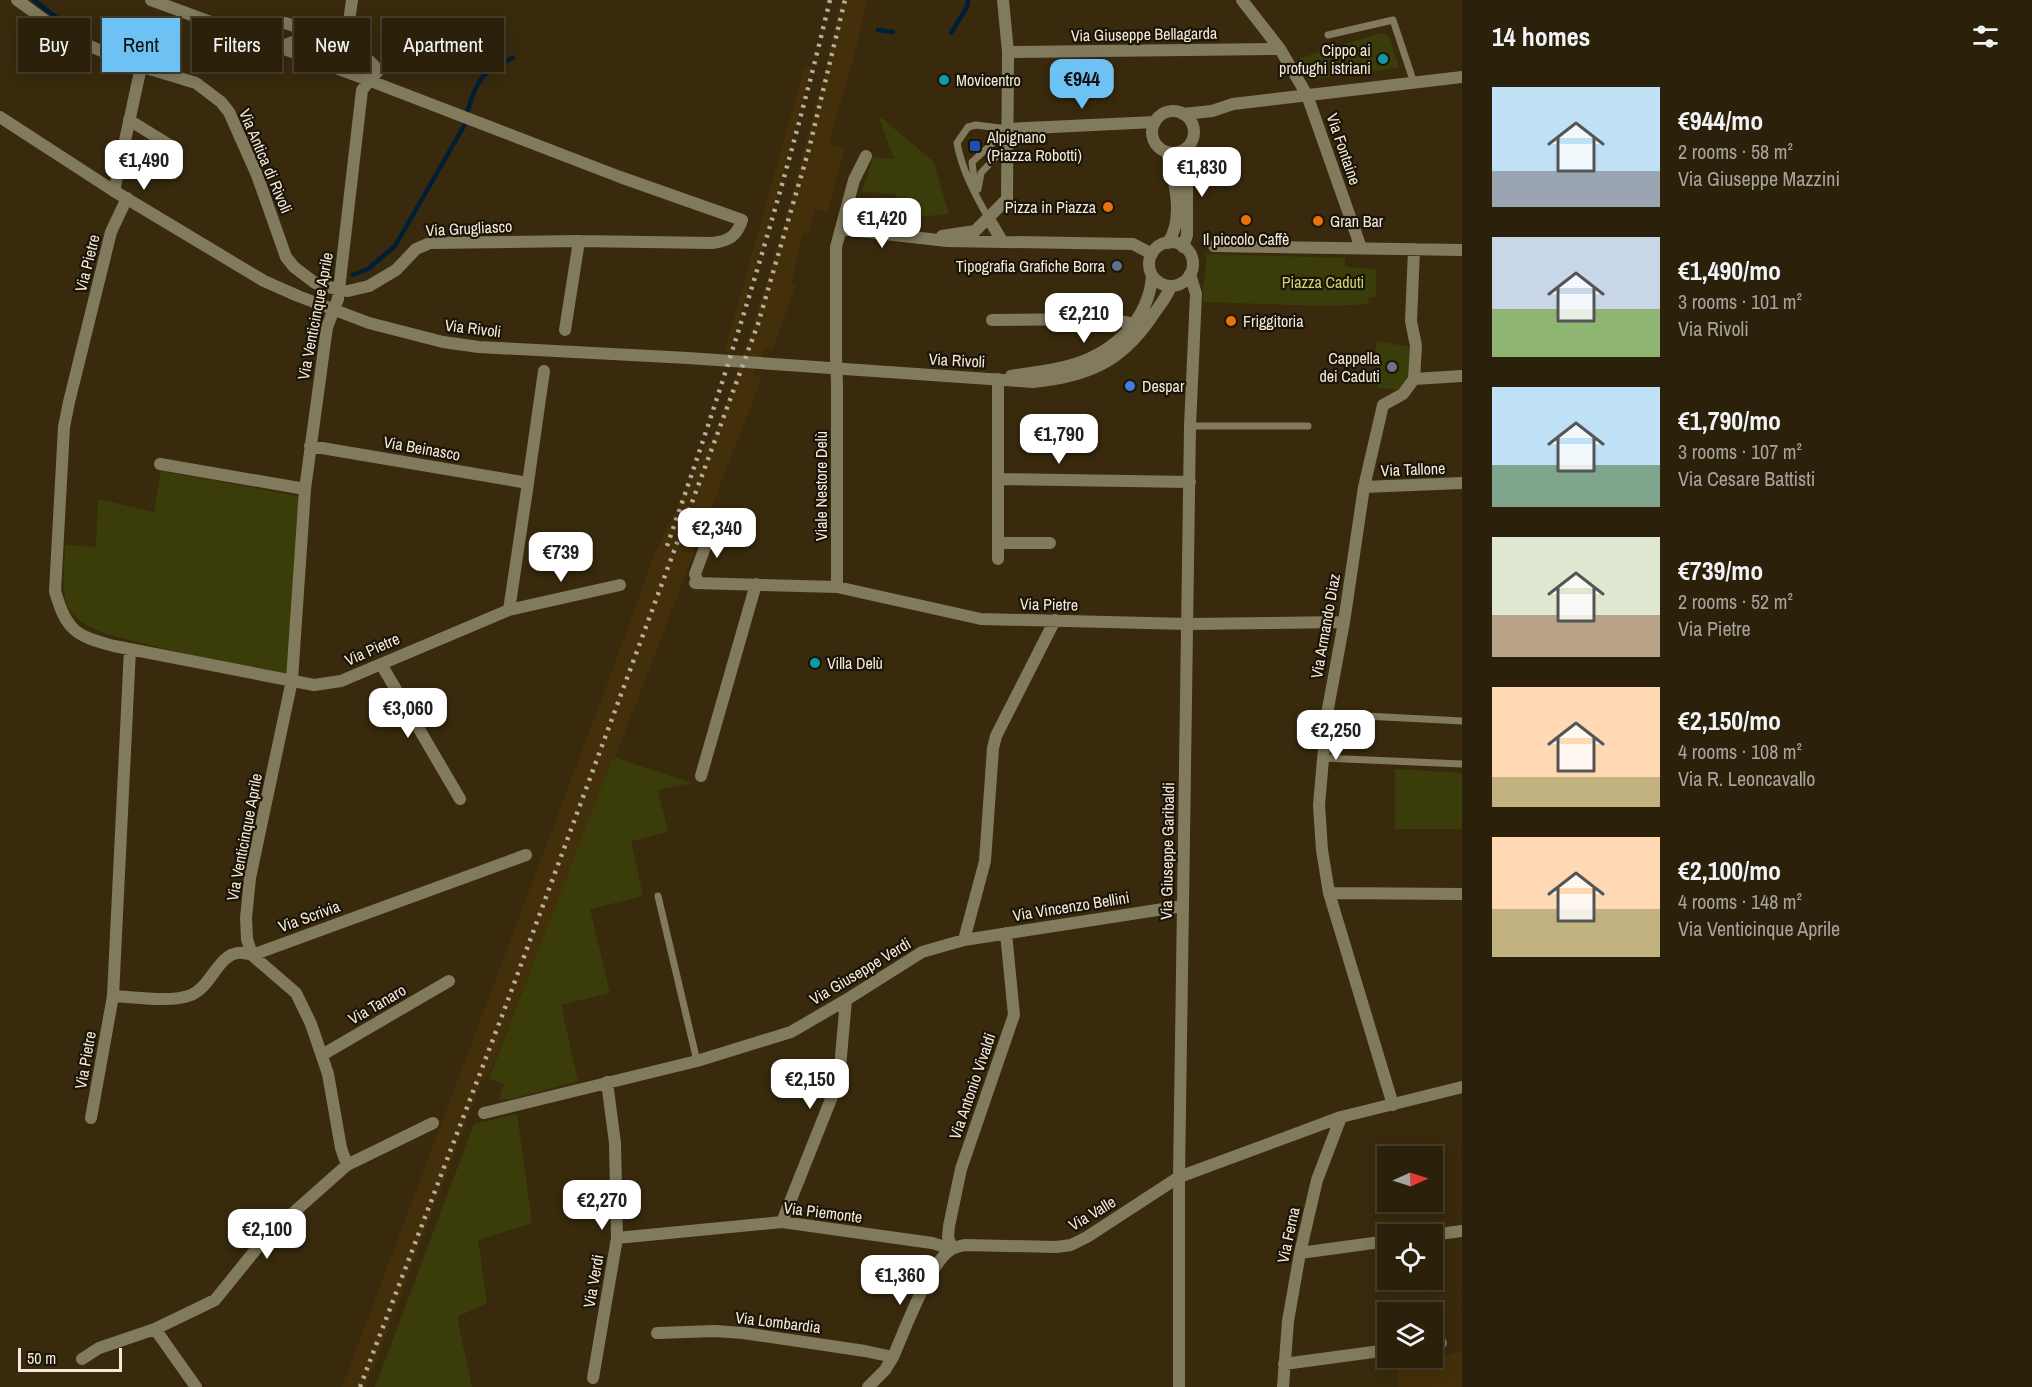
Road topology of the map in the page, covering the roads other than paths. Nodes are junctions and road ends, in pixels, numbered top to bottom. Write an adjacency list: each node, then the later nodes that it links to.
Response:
1 (17, 0): 13 (street, Via Antica di Rivoli)
2 (151, 0): 6 (street)
3 (352, 0): 7 (street)
4 (1003, 0): 14 (street)
5 (1242, 0): 12 (street, Via Fontaine)
6 (200, 18)
7 (349, 18)
8 (285, 23): 9 (street)
9 (294, 26)
10 (1328, 35): 20 (lane)
11 (282, 48): 19 (street)
12 (1280, 48): 14 (street, Via Giuseppe Bellagarda); 21 (street, Via Fontaine)
13 (102, 51)
14 (1008, 52): 27 (street)
15 (370, 62): 19 (street)
16 (140, 72): 25 (street)
17 (163, 72): 50 (street, Via Antica di Rivoli)
18 (1462, 77): 20 (street)
19 (369, 80): 39 (street, Via Grugliasco); 50 (street, Via Venticinque Aprile)
20 (1414, 83): 21 (street)
21 (1307, 95): 22 (street); 44 (street, Via Fontaine)
22 (1212, 111): 23 (street); 28 (street)
23 (1183, 114): 26 (street); 28 (street)
24 (0, 117): 33 (street, Via Rivoli)
25 (129, 120): 30 (street); 33 (street)
26 (1155, 122): 27 (street); 31 (street)
27 (1008, 129): 34 (lane); 34 (lane); 34 (lane); 36 (street)
28 (1194, 130): 29 (street)
29 (1190, 144): 31 (street); 43 (street)
30 (176, 149)
31 (1167, 152): 41 (street)
32 (866, 156): 37 (street)
33 (114, 191): 35 (street, Via Rivoli)
34 (976, 197): 36 (lane)
35 (127, 198): 56 (street, Via Rivoli); 79 (street, Via Pietre)
36 (989, 219): 38 (street); 40 (street)
37 (841, 229): 38 (street); 74 (street, Viale Nestore Delù, bridge)
38 (925, 238): 40 (street)
39 (579, 241): 50 (street, Via Grugliasco); 53 (street)
40 (1002, 242): 47 (street)
41 (1168, 243): 43 (street); 47 (street)
42 (1214, 246): 44 (street)
43 (1183, 247): 49 (street)
44 (1361, 248): 45 (street)
45 (1414, 249): 46 (street); 57 (street)
46 (1462, 250)
47 (1152, 254): 48 (street)
48 (1152, 276): 49 (street); 52 (street, Via Rivoli)
49 (1181, 281): 56 (street, Via Rivoli); 58 (street, Via Giuseppe Garibaldi)
50 (339, 295): 60 (street, Via Venticinque Aprile, bridge)
51 (992, 320): 52 (street)
52 (1134, 324): 56 (street, Via Rivoli)
53 (565, 330)
54 (544, 371): 64 (street)
55 (1462, 376): 57 (street)
56 (998, 379): 62 (street)
57 (1414, 379): 66 (street, Via Armando Diaz)
58 (1190, 426): 59 (lane); 63 (street, Via Giuseppe Garibaldi)
59 (1308, 426)
60 (310, 446): 64 (street, Via Beinasco); 67 (street, Via Venticinque Aprile)
61 (160, 464): 67 (street)
62 (998, 479): 63 (street); 69 (street)
63 (1190, 482): 78 (street, Via Giuseppe Garibaldi)
64 (528, 483): 75 (street)
65 (1462, 483): 66 (street, Via Tallone)
66 (1364, 487): 77 (street, Via Armando Diaz)
67 (305, 489): 81 (street, Via Venticinque Aprile)
68 (710, 534): 72 (street, Via Pietre)
69 (998, 543): 70 (street); 71 (street)
70 (1050, 543)
71 (998, 559)
72 (756, 584): 74 (street, Via Pietre); 86 (street)
73 (620, 585): 75 (street, Via Pietre)
74 (837, 587): 76 (street, Via Pietre)
75 (509, 610): 80 (street, Via Pietre)
76 (1055, 620): 78 (street, Via Pietre); 94 (street)
77 (1344, 622): 78 (street, Via Pietre); 82 (street, Via Armando Diaz)
78 (1188, 624): 92 (street, Via Giuseppe Garibaldi)
79 (130, 649): 81 (street, Via Pietre); 97 (street, Via Pietre)
80 (381, 664): 81 (street, Via Pietre); 87 (street)
81 (292, 680): 95 (street, Via Venticinque Aprile)
82 (1327, 714): 83 (lane); 84 (street, Via Armando Diaz)
83 (1462, 721)
84 (1322, 758): 85 (lane); 89 (street, Via Armando Diaz)
85 (1462, 764)
86 (701, 776)
87 (460, 799)
88 (526, 855): 95 (street, Via Scrivia)
89 (1329, 893): 90 (street); 103 (street, Via Armando Diaz)
90 (1462, 894)
91 (658, 896): 100 (lane)
92 (1183, 906): 93 (street, Via Vincenzo Bellini); 109 (street, Via Giuseppe Garibaldi)
93 (1006, 933): 94 (street, Via Vincenzo Bellini); 115 (street, Via Antonio Vivaldi)
94 (964, 940): 98 (street, Via Giuseppe Verdi)
95 (252, 955): 97 (street, Via Scrivia); 99 (street)
96 (449, 981): 99 (street, Via Tanaro)
97 (113, 996): 106 (street, Via Pietre)
98 (846, 1000): 100 (street, Via Giuseppe Verdi); 110 (street)
99 (322, 1055): 108 (street)
100 (697, 1060): 101 (street, Via Giuseppe Verdi)
101 (607, 1082): 104 (street, Via Giuseppe Verdi); 113 (street, Via Verdi)
102 (1462, 1087): 103 (street, Via Valle)
103 (1393, 1105): 105 (street, Via Valle)
104 (484, 1113)
105 (1341, 1117): 109 (street, Via Valle); 116 (street, Via Ferna)
106 (91, 1118)
107 (433, 1123): 108 (street)
108 (347, 1165): 117 (street)
109 (1179, 1177): 115 (street, Via Valle); 126 (street, Via Giuseppe Garibaldi)
110 (782, 1222): 113 (street, Via Piemonte); 115 (street, Via Piemonte)
111 (1462, 1231): 112 (street)
112 (1443, 1234)
113 (617, 1238): 123 (street, Via Verdi)
114 (1377, 1242): 116 (street)
115 (952, 1249): 120 (street)
116 (1300, 1253): 122 (street, Via Ferna)
117 (155, 1329): 121 (street); 124 (street)
118 (657, 1333): 120 (street, Via Lombardia)
119 (1377, 1351): 122 (street)
120 (893, 1357): 125 (street)
121 (82, 1359)
122 (1284, 1364): 127 (street, Via Ferna)
123 (593, 1378)
124 (196, 1387)
125 (868, 1387)
126 (1179, 1387)
127 (1283, 1387)

